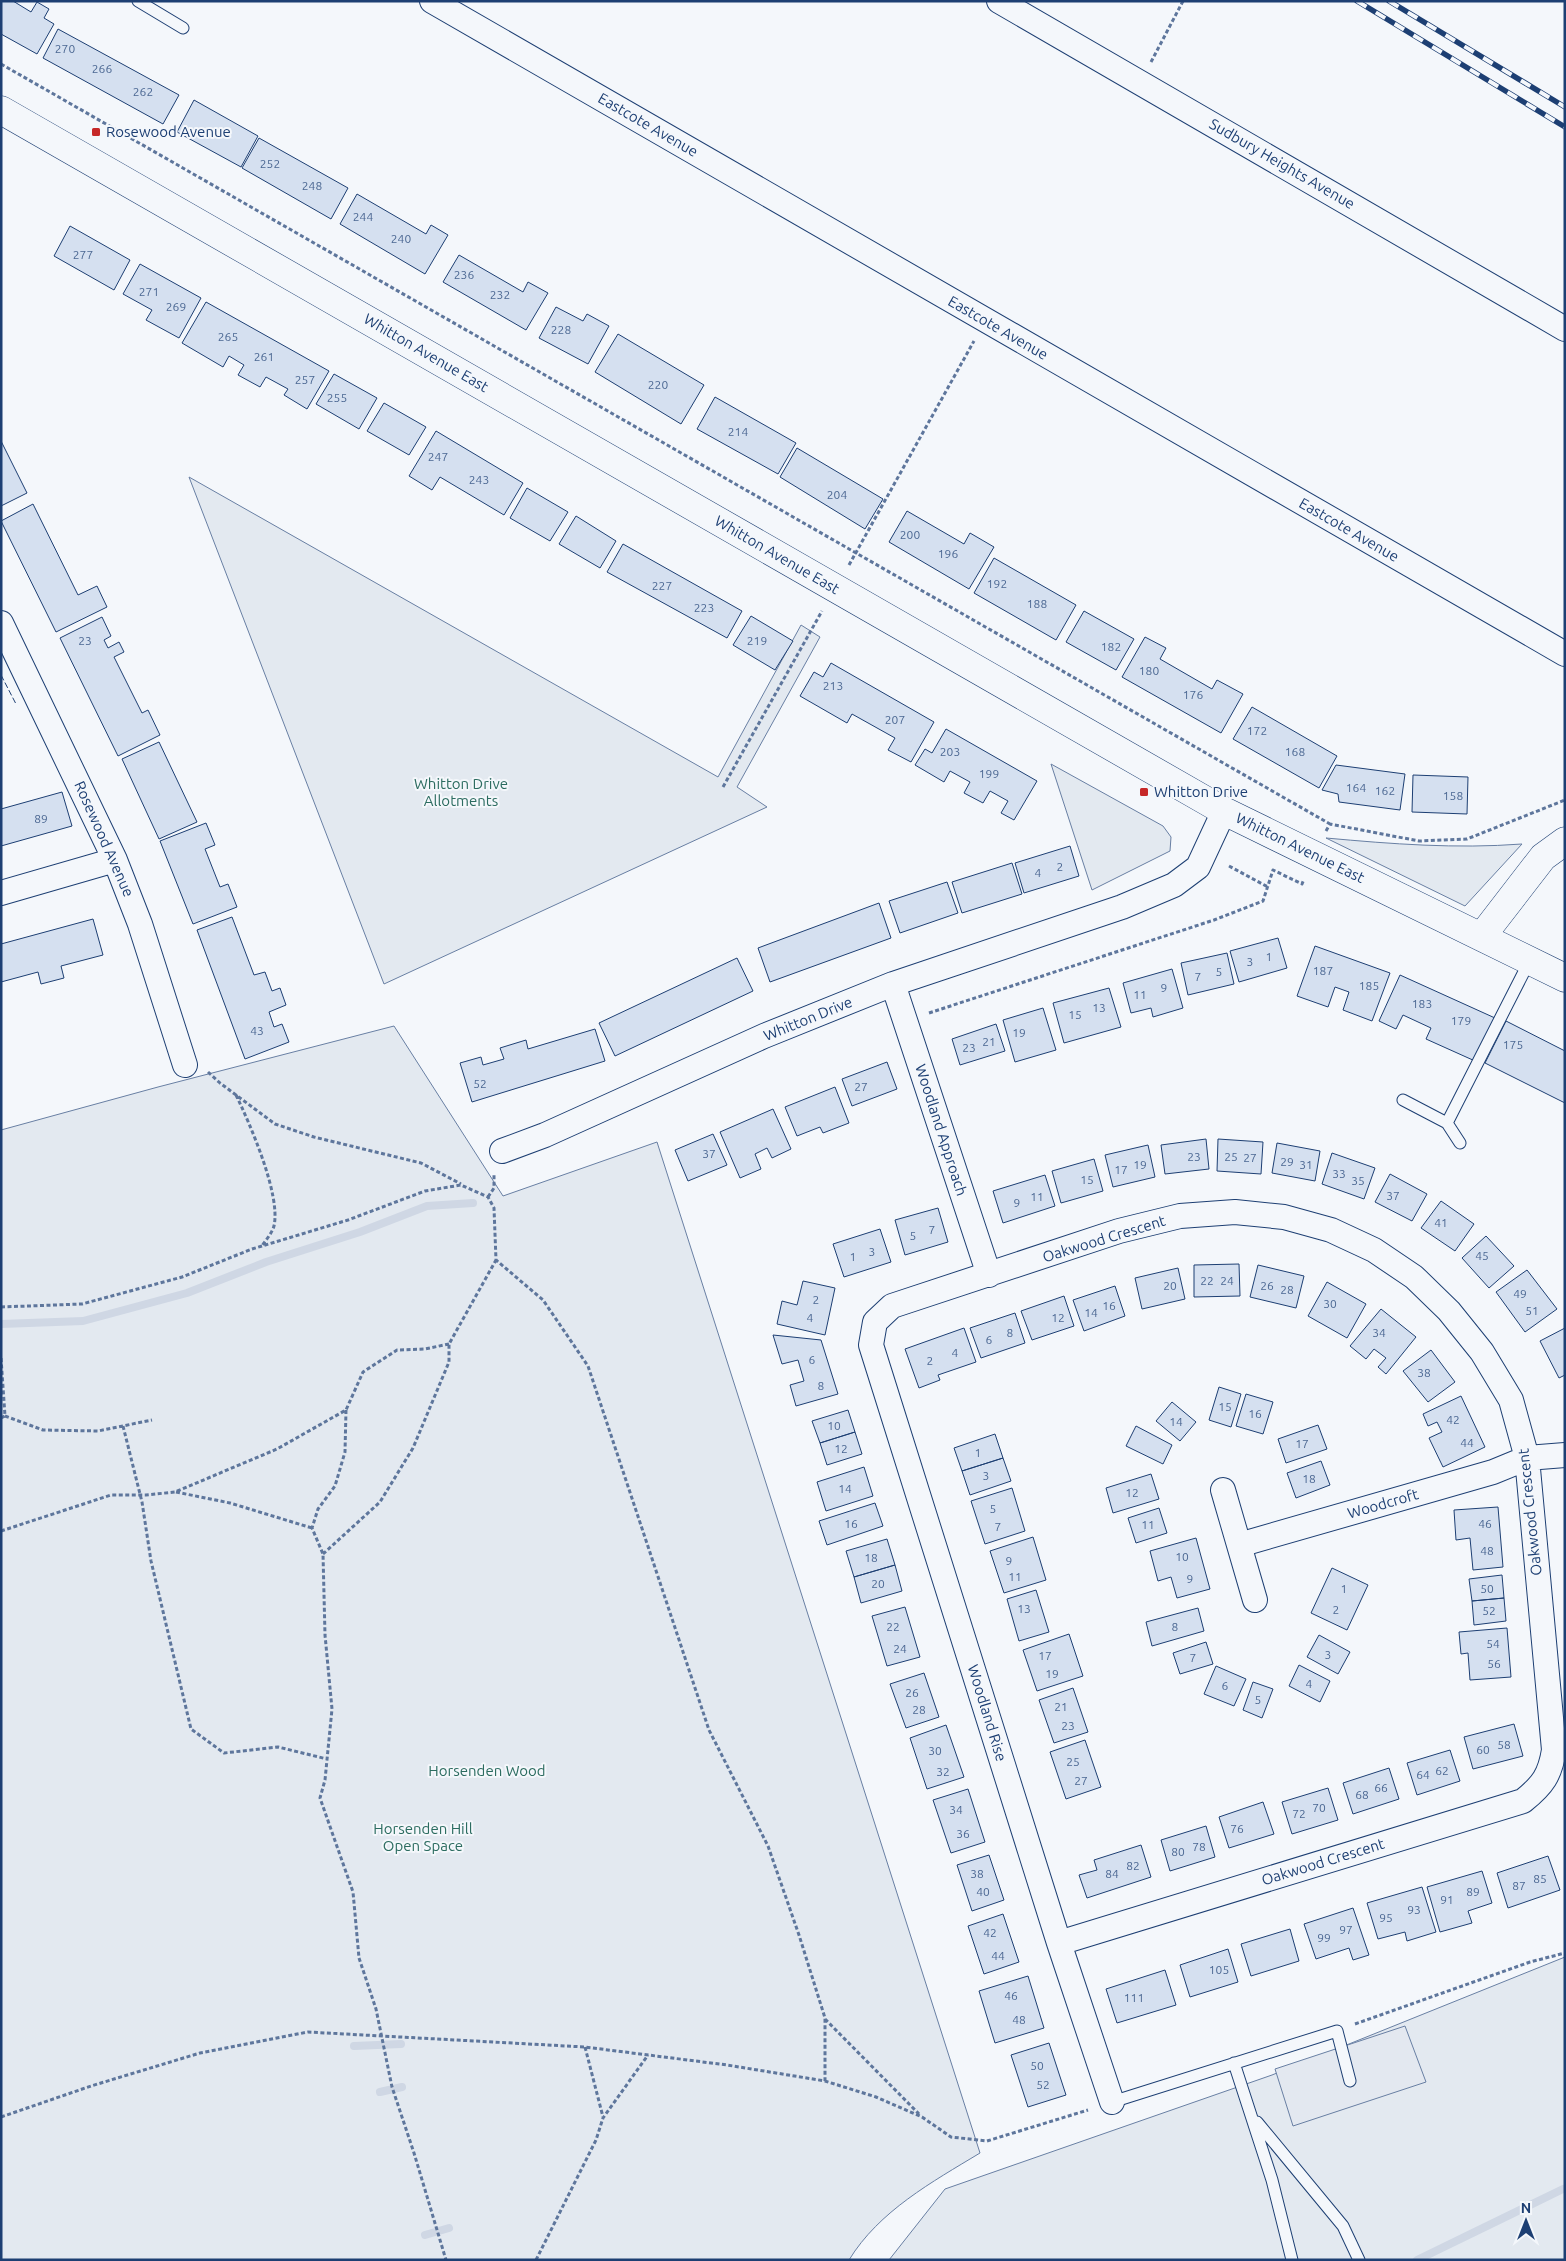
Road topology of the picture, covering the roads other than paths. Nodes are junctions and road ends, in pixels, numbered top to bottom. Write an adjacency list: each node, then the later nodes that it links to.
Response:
1 (138, 1): 4 (lane)
2 (432, 1): 8 (street, Eastcote Avenue)
3 (999, 1): 6 (street, Sudbury Heights Avenue)
4 (183, 28)
5 (1, 110): 9 (main road, Whitton Avenue East)
6 (1565, 329)
7 (1, 623): 11 (street, Rosewood Avenue)
8 (1565, 654)
9 (1224, 811): 13 (main road, Whitton Avenue East); 16 (street, Whitton Drive)
10 (1565, 841): 13 (main road)
11 (116, 860): 12 (street); 17 (street, Rosewood Avenue)
12 (1, 893)
13 (1482, 936): 14 (main road, Whitton Avenue East)
14 (1530, 960): 15 (main road, Whitton Avenue East); 19 (lane)
15 (1565, 978)
16 (893, 984): 21 (street, Whitton Drive); 22 (street, Woodland Approach)
17 (184, 1065)
18 (1404, 1100): 19 (lane)
19 (1447, 1123): 20 (lane)
20 (1460, 1143)
21 (502, 1151)
22 (989, 1275): 23 (street, Oakwood Crescent); 25 (street, Oakwood Crescent)
23 (875, 1322): 29 (street, Woodland Rise)
24 (1565, 1455): 25 (street, Woodcroft)
25 (1527, 1458): 27 (street, Woodcroft); 29 (street, Oakwood Crescent)
26 (1223, 1490): 27 (street)
27 (1239, 1545): 28 (street)
28 (1255, 1600)
29 (1059, 1943): 32 (street, Woodland Rise)
30 (1234, 2063): 31 (lane); 32 (lane); 33 (lane)
31 (1350, 2081)
32 (1112, 2102)
33 (1252, 2117): 34 (lane); 35 (lane)
34 (1292, 2260)
35 (1359, 2260)

